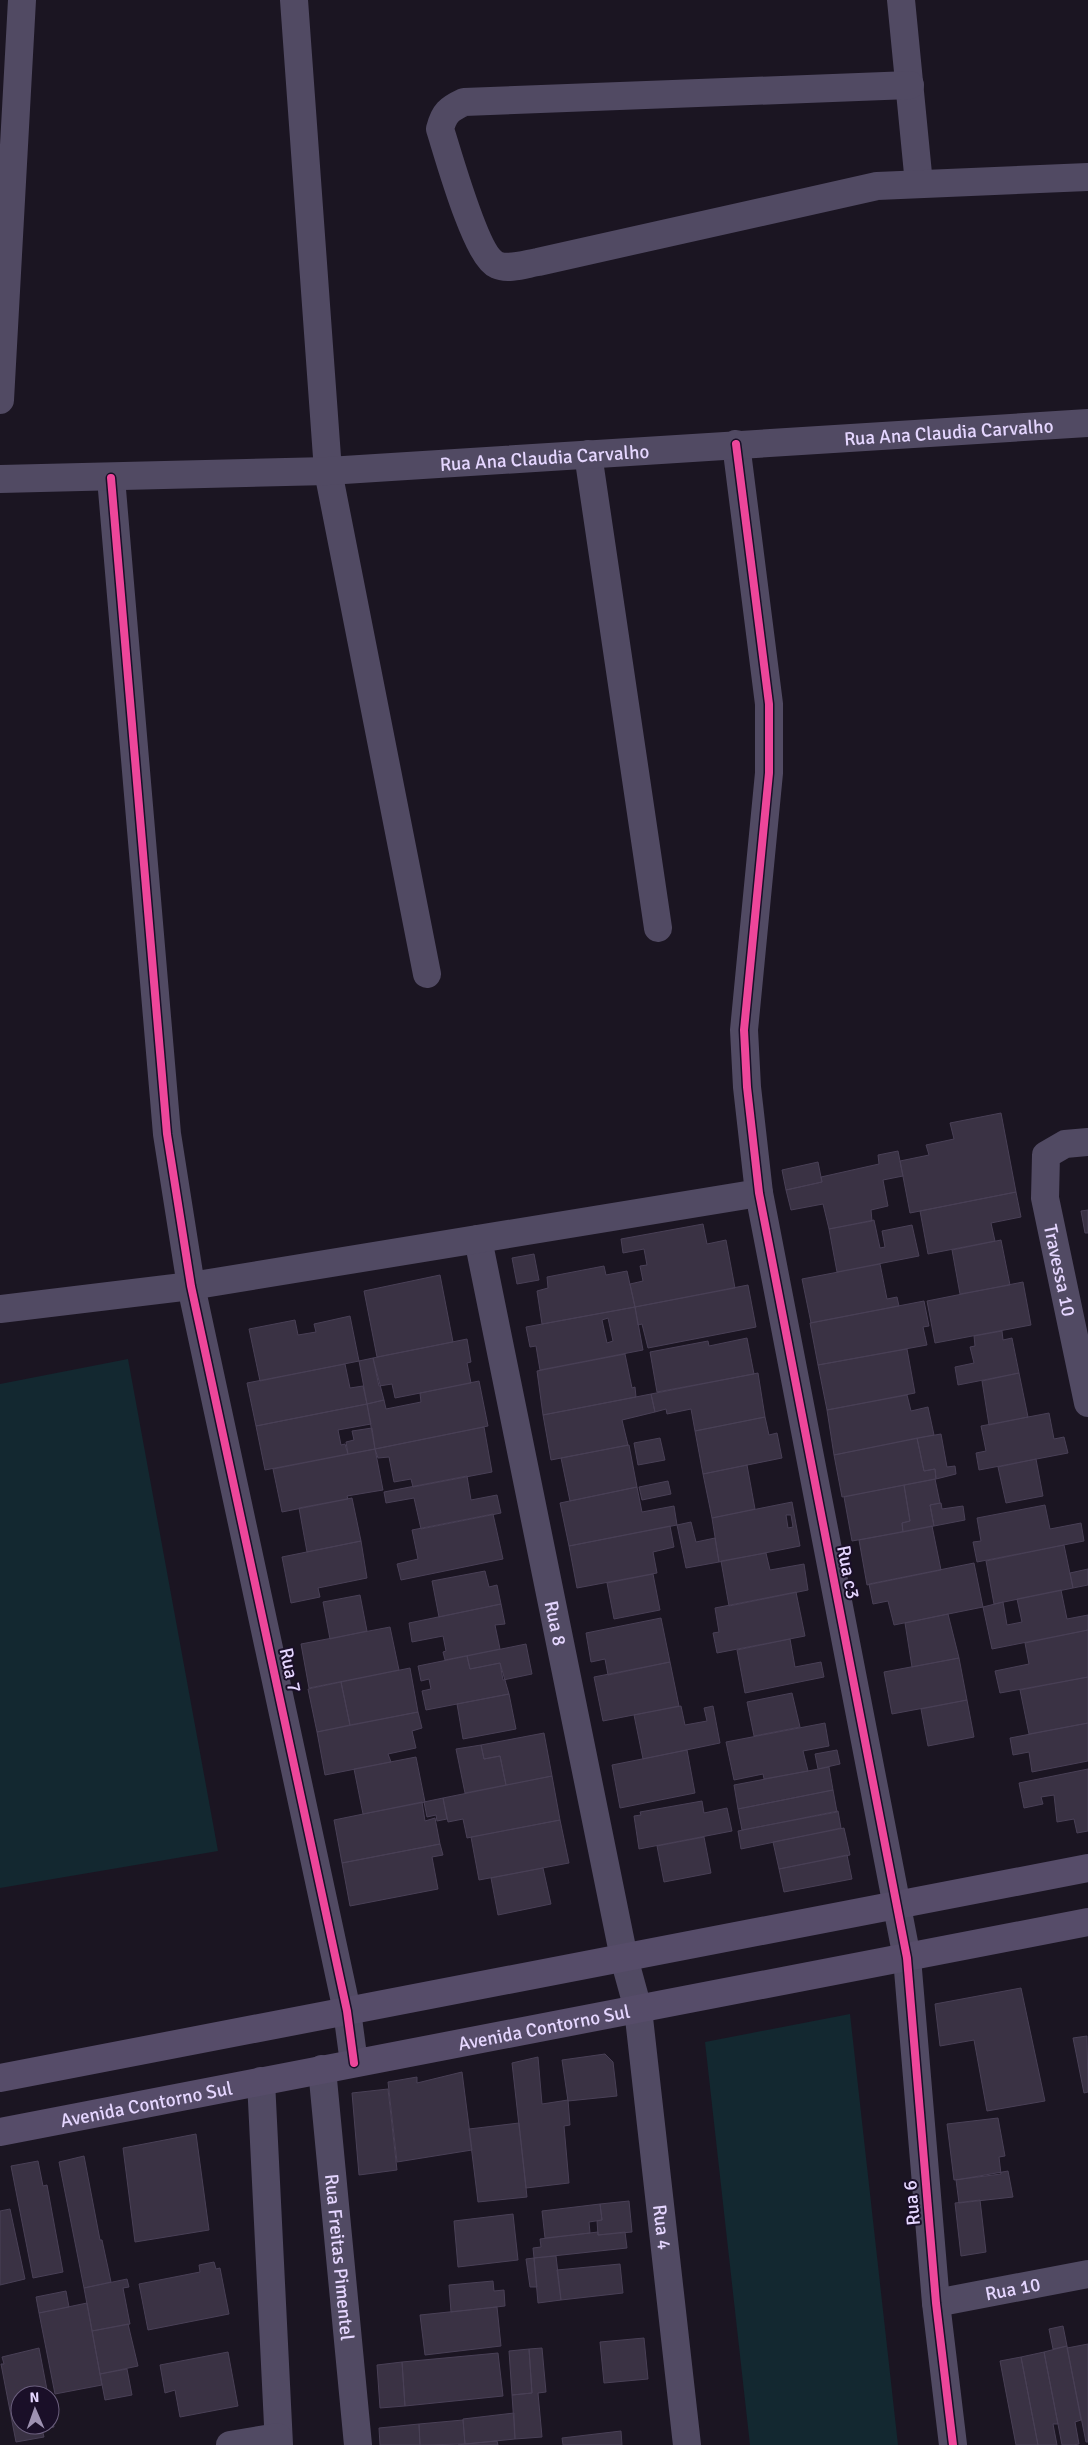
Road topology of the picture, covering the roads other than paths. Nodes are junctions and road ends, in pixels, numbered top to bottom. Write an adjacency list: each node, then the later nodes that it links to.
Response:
1 (22, 0): 7 (street)
2 (294, 0): 11 (street)
3 (901, 0): 4 (street)
4 (910, 86): 6 (street); 6 (street)
5 (1088, 177): 6 (street)
6 (919, 184)
7 (0, 400)
8 (1088, 423): 9 (street, Rua Ana Claudia Carvalho)
9 (736, 444): 10 (street, Rua Ana Claudia Carvalho); 17 (street, Rua c3)
10 (588, 454): 11 (street, Rua Ana Claudia Carvalho); 14 (street)
11 (328, 471): 12 (street, Rua Ana Claudia Carvalho); 15 (street)
12 (111, 478): 13 (street, Rua Ana Claudia Carvalho); 19 (street, Rua 7)
13 (0, 480)
14 (658, 928)
15 (427, 974)
16 (1088, 1142): 21 (street, Travessa 10)
17 (759, 1193): 18 (street); 23 (street, Rua c3)
18 (478, 1239): 19 (street); 25 (street, Rua 8)
19 (192, 1286): 20 (street); 28 (street, Rua 7)
20 (0, 1308)
21 (1088, 1403)
22 (1088, 1868): 23 (street)
23 (897, 1906): 25 (street); 26 (street, Rua c3)
24 (1088, 1922): 26 (street, Avenida Contorno Sul)
25 (624, 1958): 27 (street, Rua 8); 28 (street)
26 (906, 1958): 27 (street, Avenida Contorno Sul); 35 (street, Rua 6)
27 (638, 2009): 29 (street, Avenida Contorno Sul); 39 (street, Rua 4)
28 (347, 2010): 29 (street, Rua 7); 31 (street)
29 (354, 2063): 30 (street, Avenida Contorno Sul)
30 (322, 2069): 32 (street, Avenida Contorno Sul); 38 (street, Rua Freitas Pimentel)
31 (0, 2078)
32 (261, 2081): 33 (street, Avenida Contorno Sul); 36 (street)
33 (0, 2132)
34 (1088, 2274): 35 (street, Rua 10)
35 (936, 2303): 40 (street, Rua 6)
36 (278, 2441): 37 (street)
37 (230, 2445)
38 (358, 2445)
39 (687, 2445)
40 (952, 2445)

